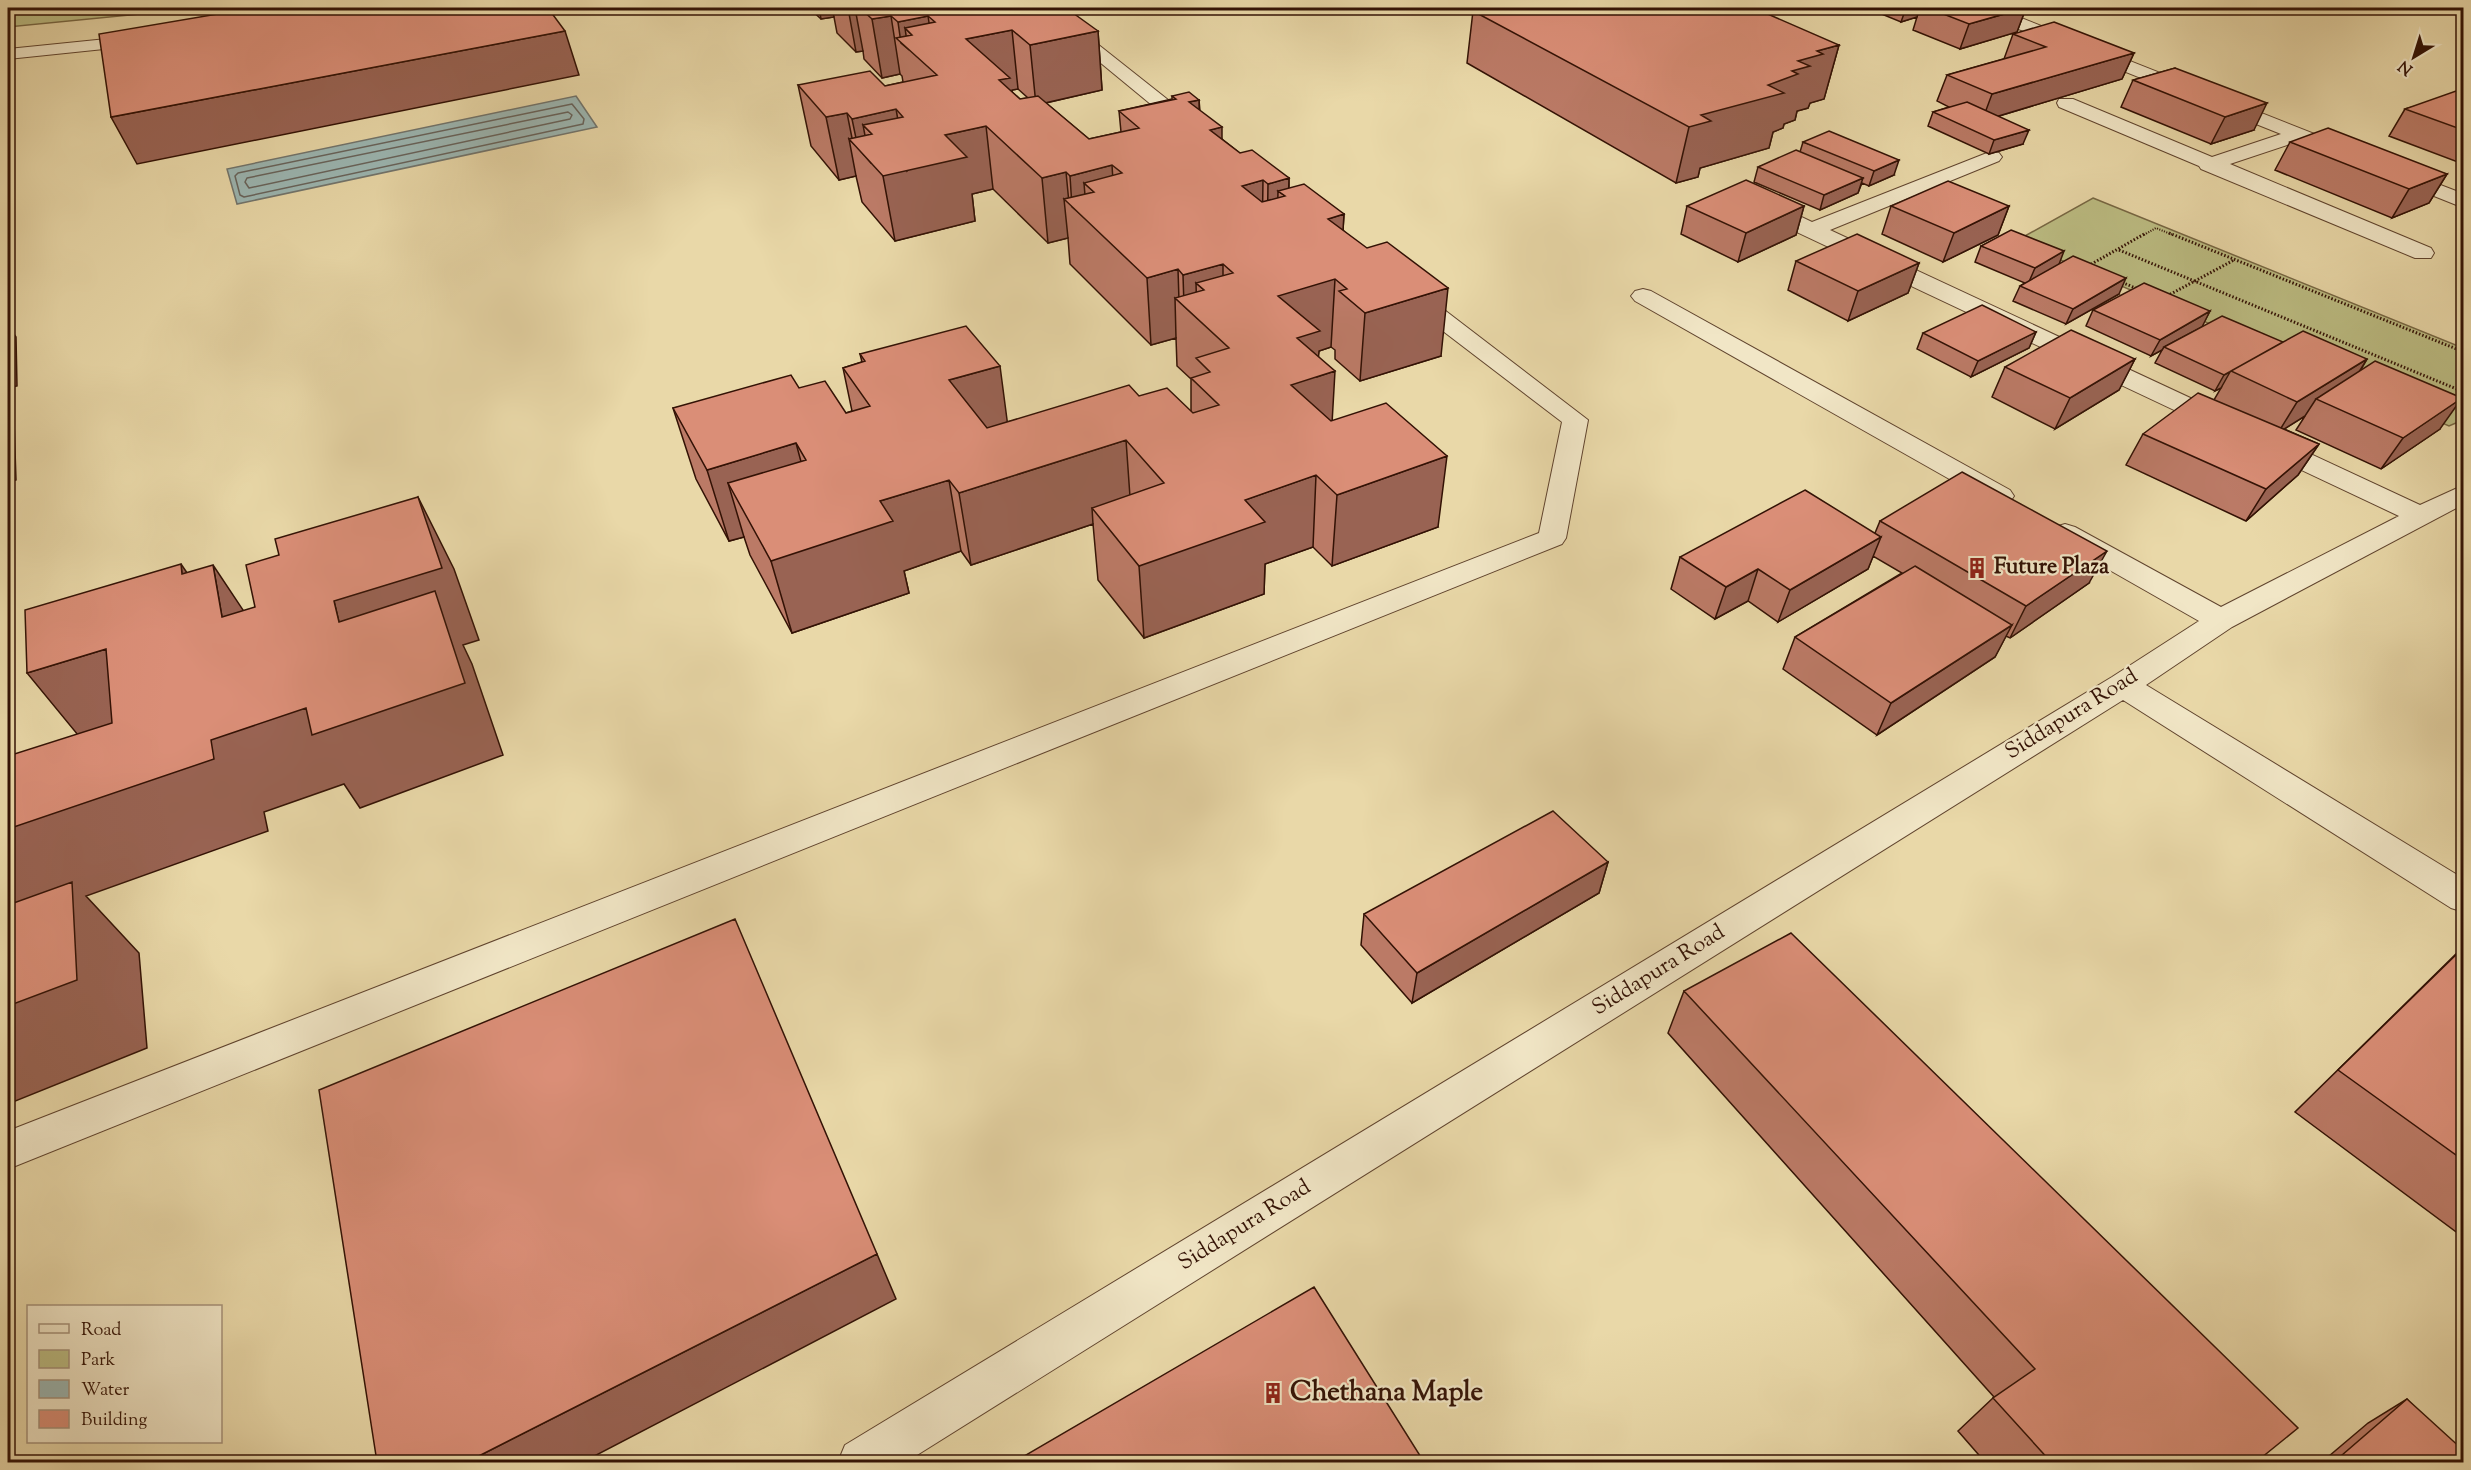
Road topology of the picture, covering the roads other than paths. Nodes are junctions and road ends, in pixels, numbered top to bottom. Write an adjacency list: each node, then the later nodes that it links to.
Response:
1 (1042, 8): 7 (street)
2 (1990, 11): 6 (street)
3 (166, 38): 4 (street)
4 (8, 54)
5 (2066, 103): 9 (street)
6 (2301, 134): 9 (street); 11 (street)
7 (1220, 152)
8 (1992, 157): 12 (street)
9 (2208, 165): 13 (street)
10 (1732, 194): 12 (street)
11 (2463, 202)
12 (1812, 230): 17 (street)
13 (2423, 253)
14 (1388, 279): 21 (street)
15 (1643, 296): 18 (street)
16 (2463, 493): 17 (street, Siddapura Road)
17 (2422, 516): 18 (street, Siddapura Road)
18 (2221, 620): 19 (street, Siddapura Road)
19 (2123, 685): 20 (street); 22 (street, Siddapura Road)
20 (2463, 898)
21 (8, 1150)
22 (862, 1462)

